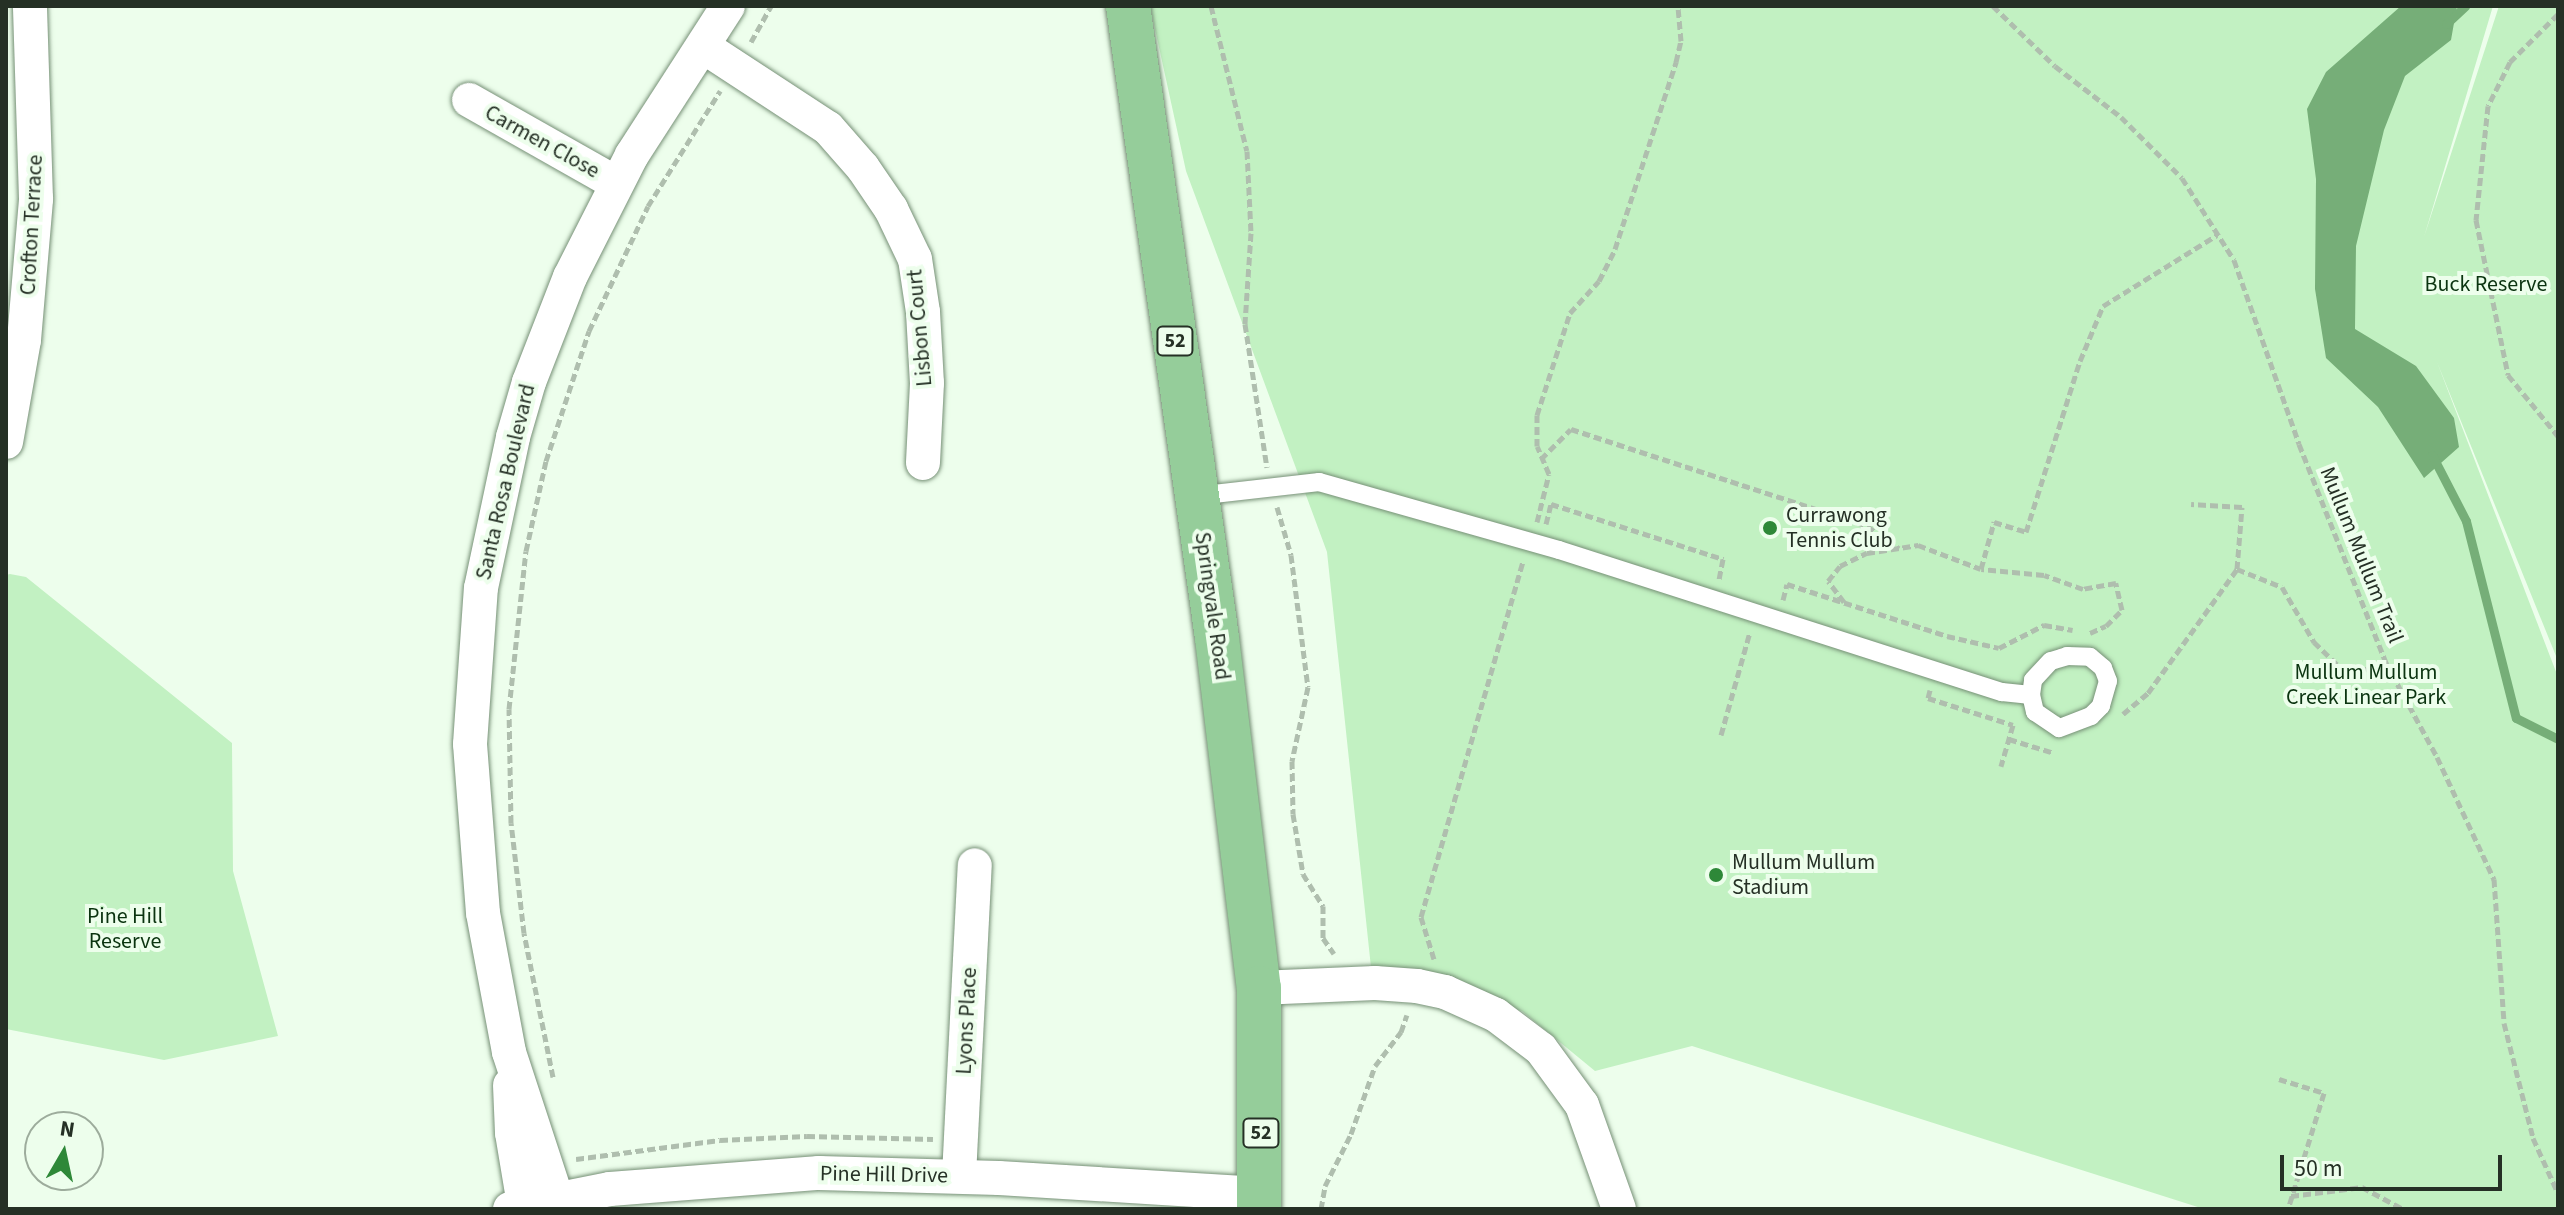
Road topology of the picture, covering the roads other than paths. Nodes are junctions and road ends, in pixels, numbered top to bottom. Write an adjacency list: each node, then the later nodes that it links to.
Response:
1 (30, 6): 7 (street, Crofton Terrace)
2 (728, 6): 4 (street, Santa Rosa Boulevard)
3 (1128, 6): 9 (main road, Springvale Road / 52)
4 (704, 47): 6 (street, Santa Rosa Boulevard); 8 (street, Lisbon Court)
5 (469, 100): 6 (street, Carmen Close)
6 (616, 183): 13 (street, Santa Rosa Boulevard)
7 (6, 442)
8 (923, 463)
9 (1196, 496): 10 (lane); 12 (main road, Springvale Road / 52)
10 (2031, 695): 10 (lane)
11 (975, 865): 14 (street, Lyons Place)
12 (1259, 988): 17 (main road, Springvale Road / 52); 19 (street)
13 (509, 1052): 16 (street, Santa Rosa Boulevard); 18 (street, Santa Rosa Boulevard)
14 (959, 1176): 15 (street, Pine Hill Drive); 16 (street, Pine Hill Drive)
15 (999, 1194): 17 (street, Pine Hill Drive)
16 (557, 1199): 18 (street, Pine Hill Drive)
17 (1260, 1202)
18 (517, 1207)
19 (1619, 1209)

